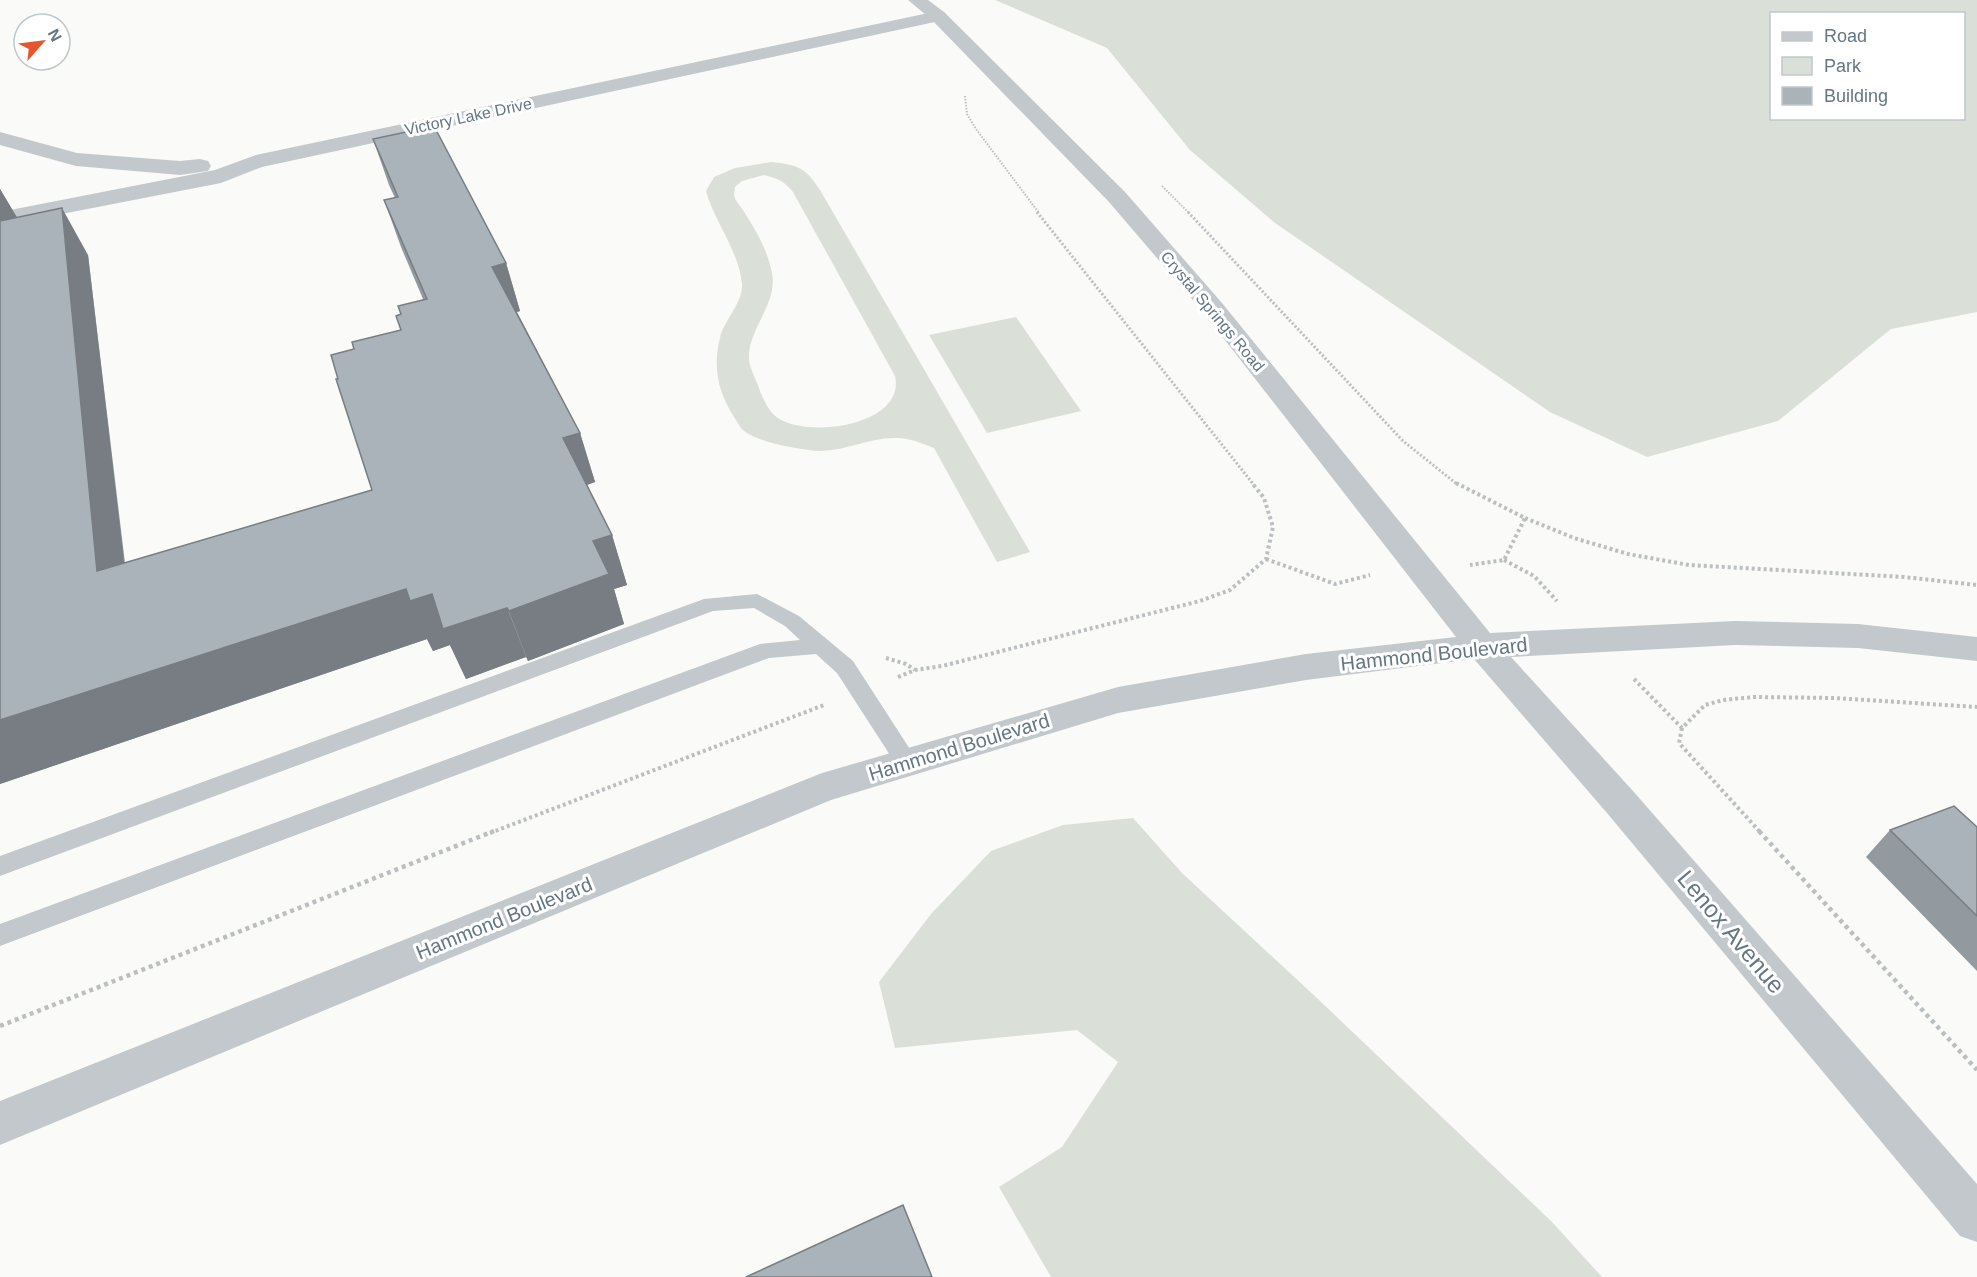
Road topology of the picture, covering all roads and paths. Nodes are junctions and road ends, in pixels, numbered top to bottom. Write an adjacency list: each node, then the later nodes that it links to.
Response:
1 (916, 0): 2 (street, Crystal Springs Road)
2 (938, 16): 5 (street, Victory Lake Drive); 10 (street, Crystal Springs Road)
3 (964, 91): 12 (path)
4 (0, 138): 5 (street)
5 (256, 162): 6 (street, Victory Lake Drive)
6 (0, 219)
7 (1525, 518): 8 (path)
8 (1977, 585)
9 (819, 646): 12 (lane); 15 (lane); 16 (lane)
10 (1482, 646): 11 (street, Hammond Boulevard); 14 (street, Hammond Boulevard); 20 (street, Lenox Avenue)
11 (1977, 649)
12 (861, 691): 14 (lane); 17 (path)
13 (1682, 728): 18 (path)
14 (907, 763): 19 (street, Hammond Boulevard)
15 (0, 866)
16 (0, 935)
17 (0, 1026)
18 (1977, 1070)
19 (0, 1123)
20 (1977, 1219)

